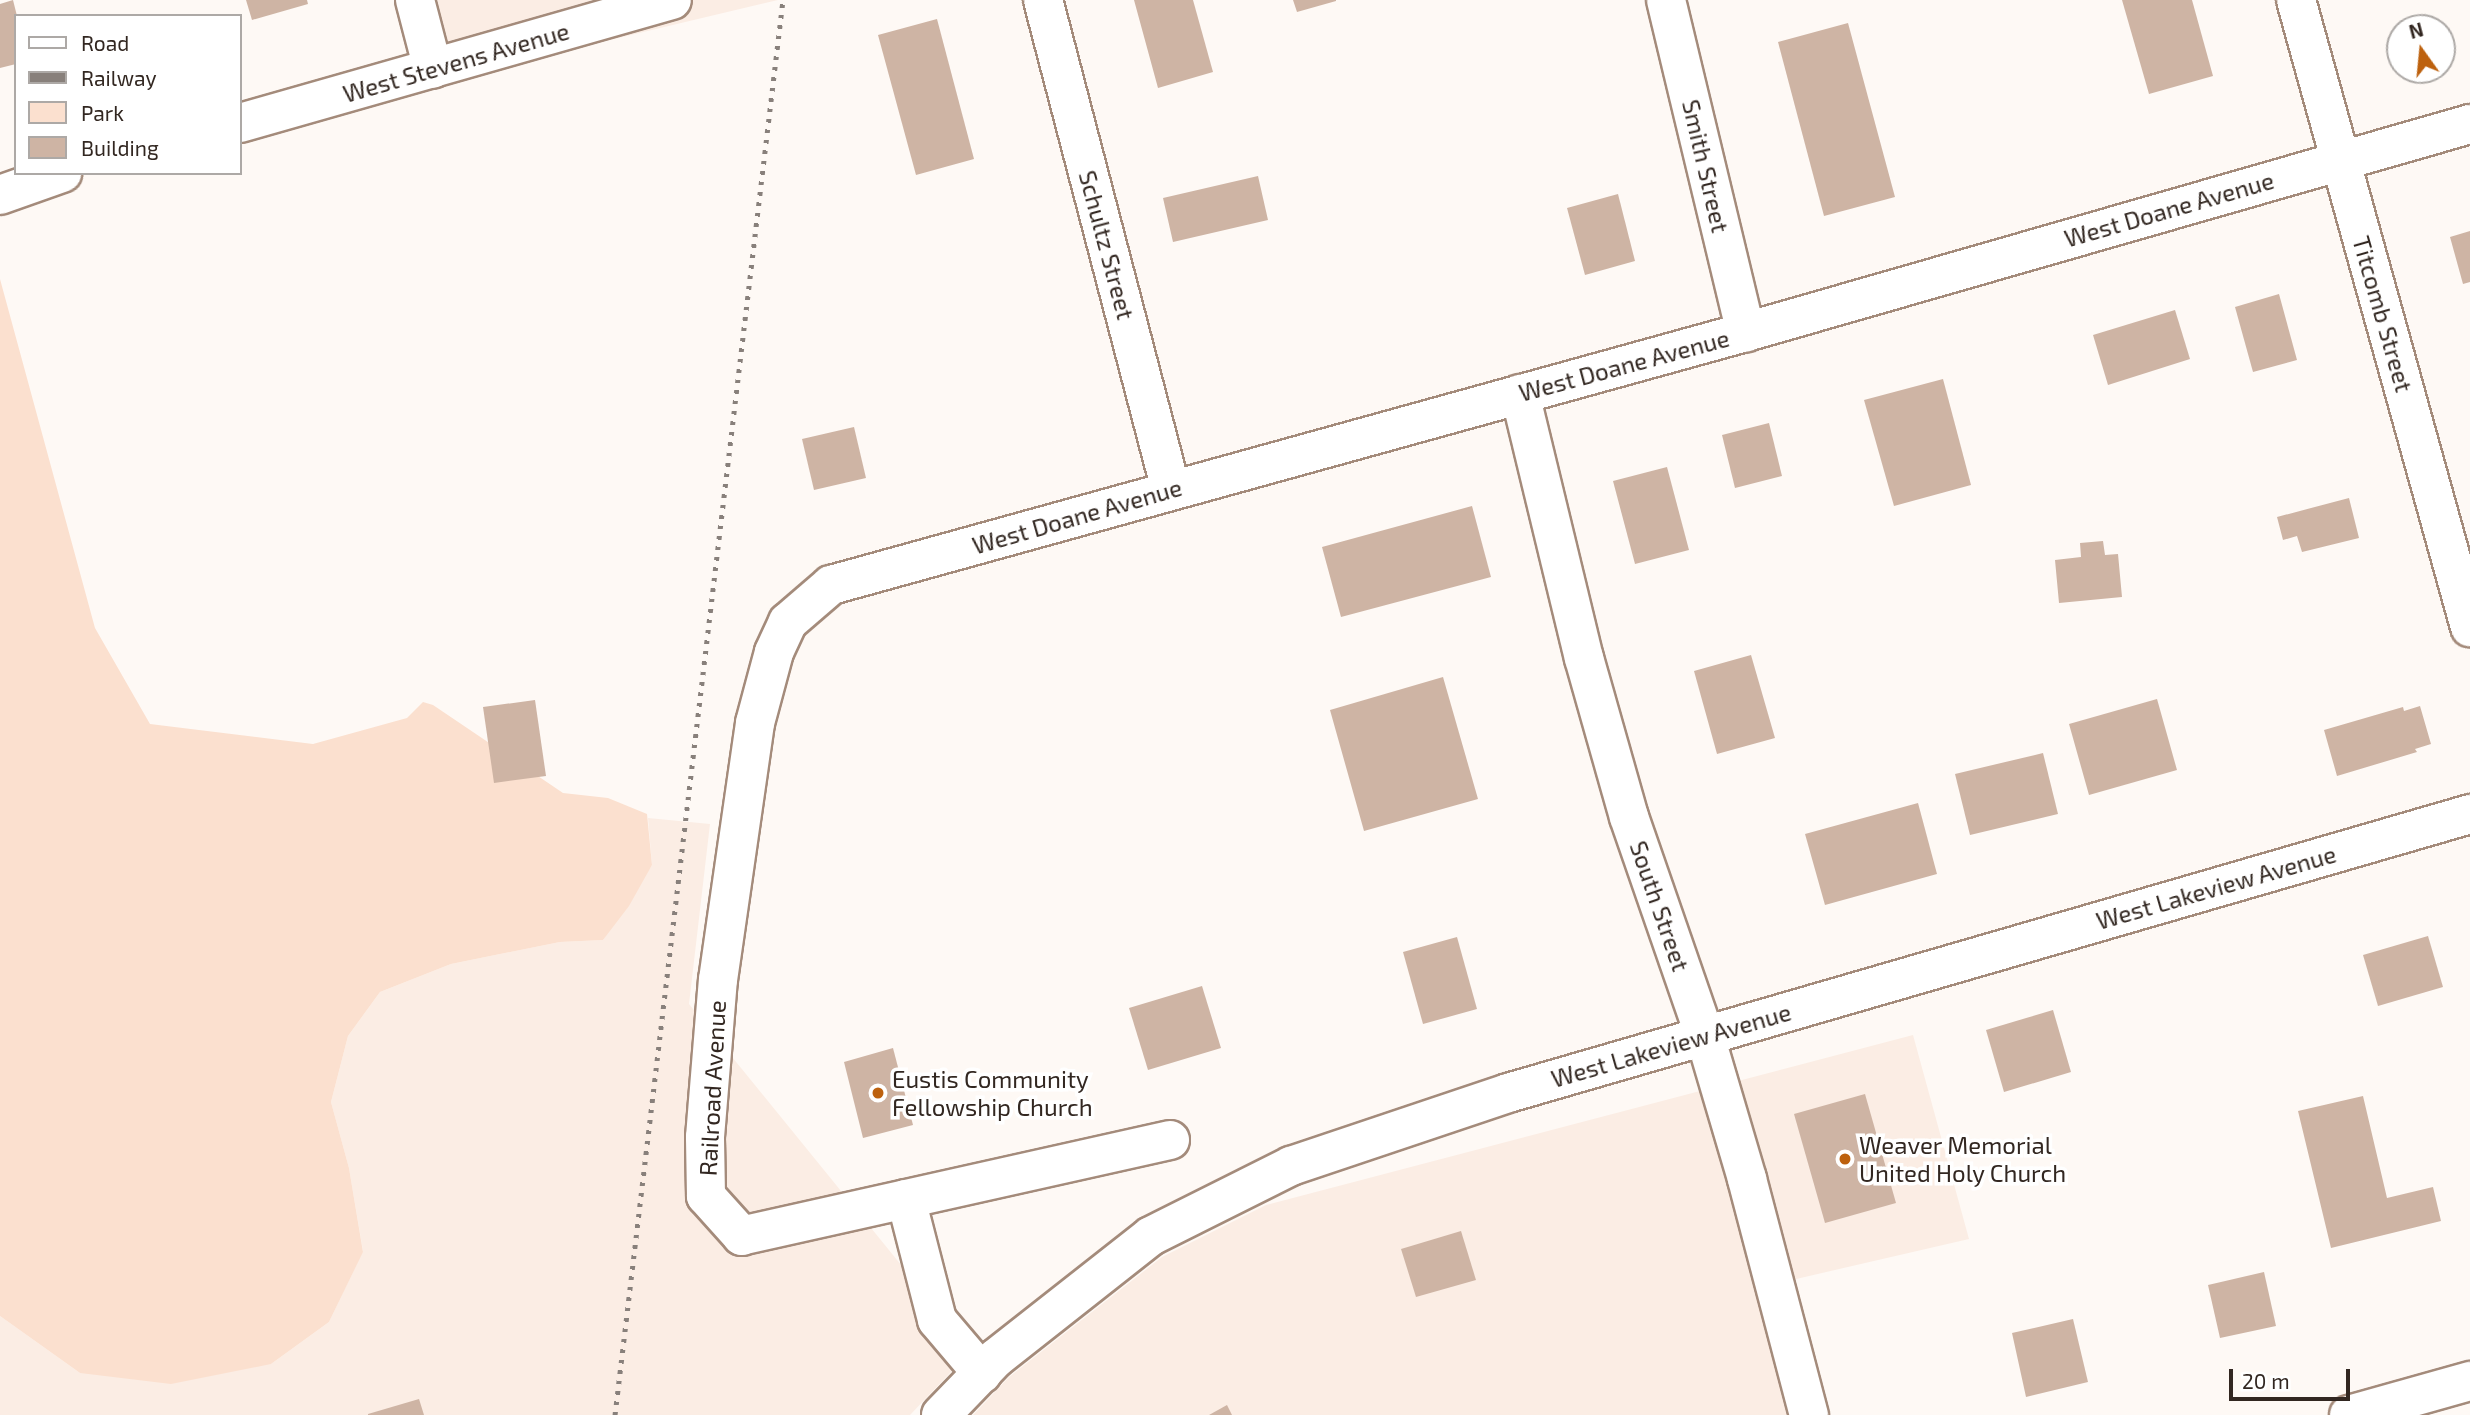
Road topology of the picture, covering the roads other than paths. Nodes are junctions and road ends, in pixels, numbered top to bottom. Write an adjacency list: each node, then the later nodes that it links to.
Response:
1 (415, 0): 6 (street)
2 (672, 0): 6 (street, West Stevens Avenue)
3 (1043, 0): 14 (street, Schultz Street)
4 (1666, 0): 12 (street, Smith Street)
5 (2296, 0): 9 (street, Titcomb Street)
6 (433, 69): 7 (street, West Stevens Avenue)
7 (242, 123)
8 (2470, 124): 9 (street, West Doane Avenue)
9 (2340, 159): 12 (street, West Doane Avenue); 16 (street, Titcomb Street)
10 (56, 175): 11 (street)
11 (0, 195)
12 (1746, 332): 13 (street, West Doane Avenue)
13 (1520, 394): 14 (street, West Doane Avenue); 18 (street, South Street)
14 (1171, 490): 15 (street, West Doane Avenue)
15 (788, 622): 20 (street, Railroad Avenue)
16 (2470, 627)
17 (2470, 814): 18 (street, West Lakeview Avenue)
18 (1704, 1035): 21 (street, West Lakeview Avenue); 24 (street, South Street)
19 (1170, 1140): 20 (street, Railroad Avenue)
20 (906, 1199): 21 (street)
21 (982, 1373): 23 (street, West Lakeview Avenue)
22 (2470, 1381): 25 (street)
23 (941, 1415)
24 (1809, 1415)
25 (2349, 1415)

